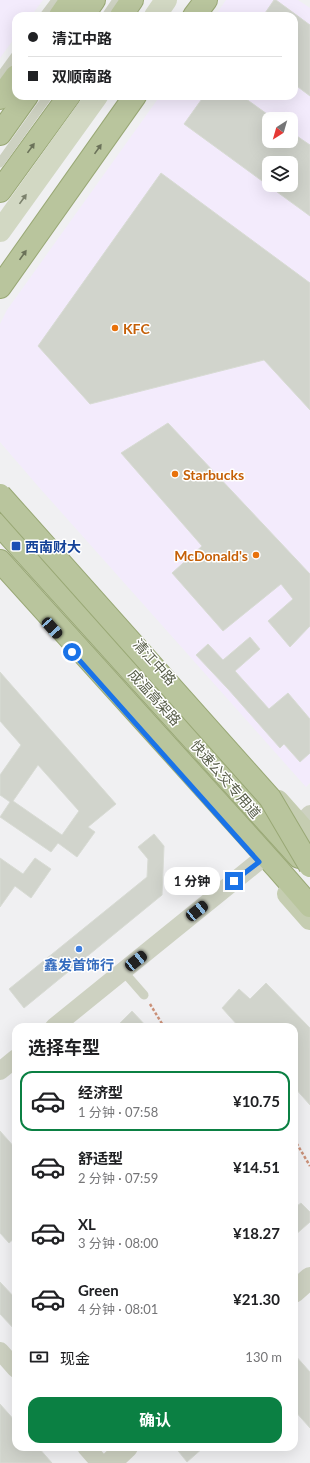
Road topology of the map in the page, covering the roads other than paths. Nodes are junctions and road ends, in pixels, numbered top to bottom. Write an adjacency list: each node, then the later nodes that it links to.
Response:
1 (56, 0): 7 (lane)
2 (117, 0): 9 (lane)
3 (132, 0): 10 (highway)
4 (166, 0): 11 (main road)
5 (206, 0): 12 (highway)
6 (83, 5): 8 (highway)
7 (47, 12)
8 (68, 12)
9 (109, 12)
10 (124, 12)
11 (158, 12)
12 (197, 12)
13 (12, 60): 14 (lane)
14 (0, 77)
15 (12, 82): 16 (highway)
16 (0, 98)
17 (16, 100): 23 (main road)
18 (24, 100): 24 (highway)
19 (45, 100): 25 (lane)
20 (66, 100): 26 (highway, one-way to 20)
21 (94, 100): 27 (main road, one-way to 21)
22 (132, 100): 28 (highway, one-way to 22)
23 (0, 123)
24 (0, 134)
25 (0, 163)
26 (0, 191)
27 (0, 231)
28 (0, 287)
29 (0, 488): 35 (main road, 清江中路)
30 (0, 495): 37 (highway, bridge)
31 (0, 521): 39 (lane, 快速公交专用道)
32 (0, 524): 38 (highway, 成温高架路)
33 (0, 561): 40 (highway, 成温高架路)
34 (0, 570): 36 (main road)
35 (306, 826)
36 (259, 862): 41 (main road); 42 (street)
37 (310, 866)
38 (310, 869)
39 (310, 875)
40 (310, 906)
41 (310, 920)
42 (124, 971): 43 (lane); 44 (street)
43 (144, 995)
44 (59, 1023)
45 (12, 1061): 46 (street)
46 (0, 1070)
47 (310, 1278): 48 (street)
48 (298, 1288)
49 (0, 1351): 50 (street)
50 (12, 1364)
51 (90, 1451): 53 (street)
52 (123, 1451): 54 (street)
53 (100, 1463)
54 (110, 1463)

